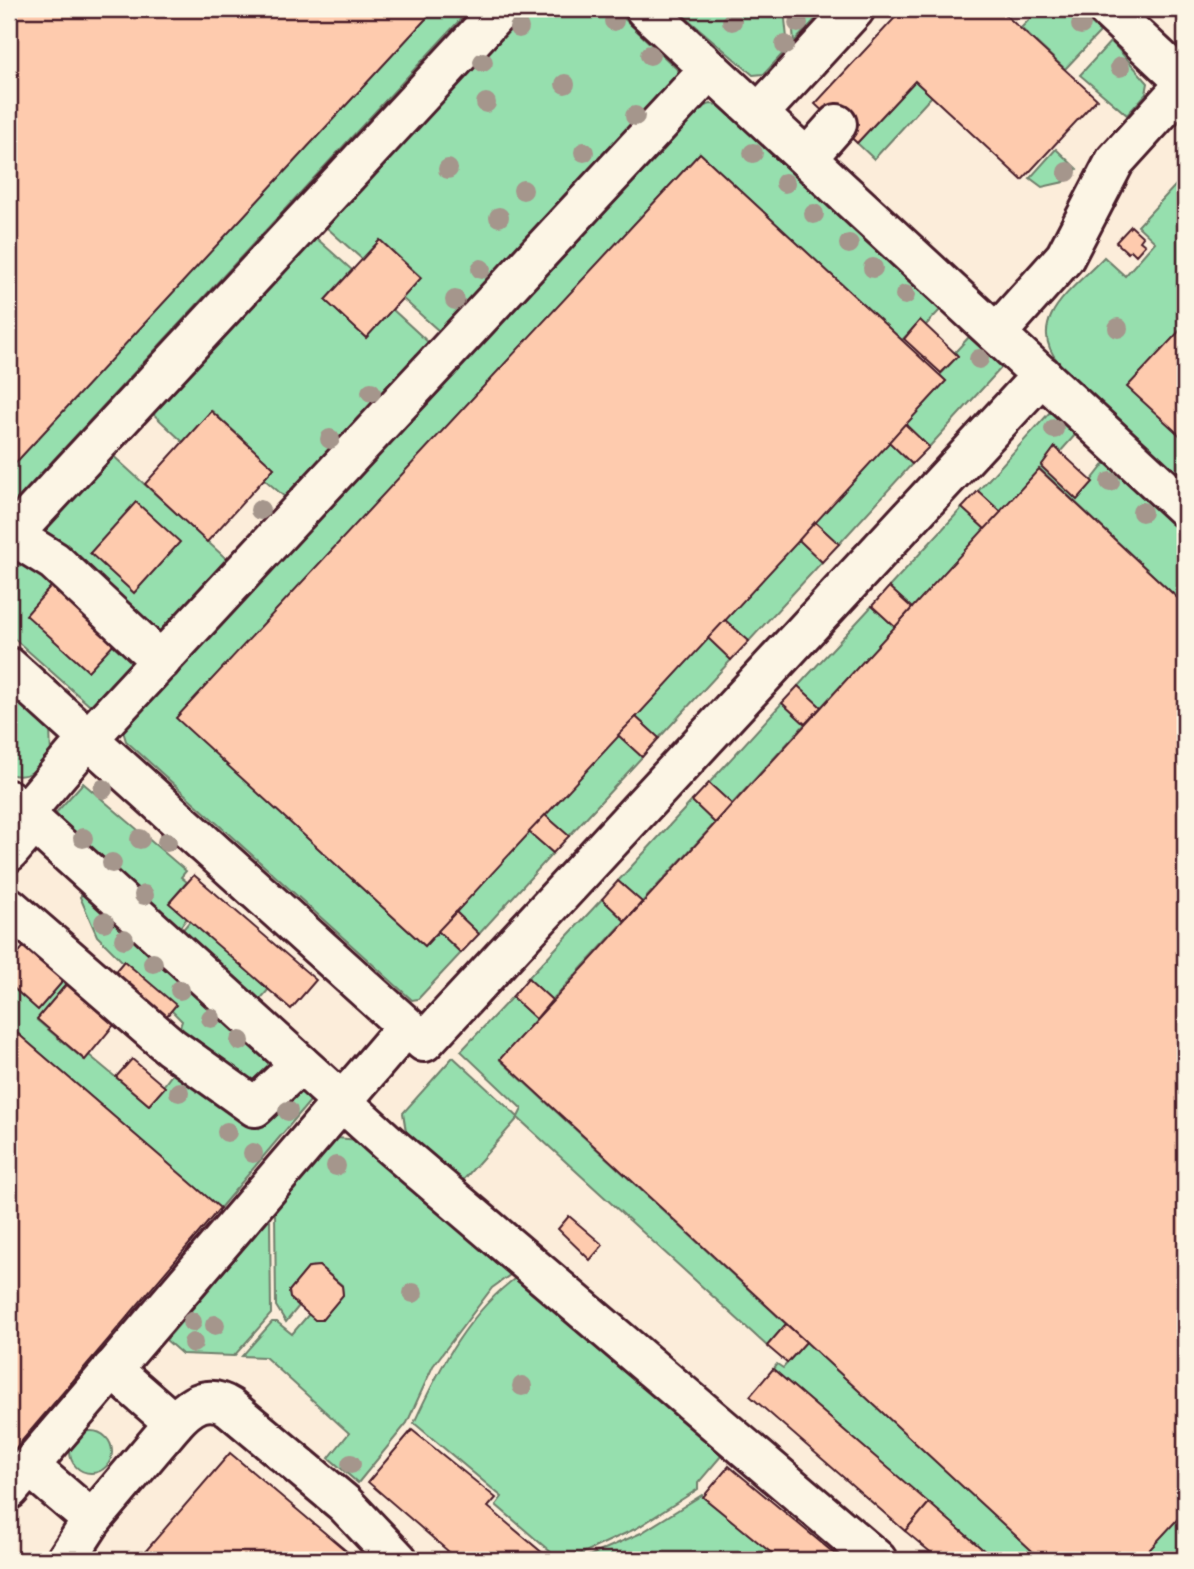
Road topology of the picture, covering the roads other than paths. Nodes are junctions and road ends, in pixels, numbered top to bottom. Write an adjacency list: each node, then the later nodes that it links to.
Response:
1 (501, 9): 13 (lane)
2 (645, 9): 5 (lane)
3 (855, 9): 7 (lane)
4 (1107, 9): 6 (lane)
5 (710, 69): 7 (lane); 14 (lane)
6 (1185, 83): 10 (lane)
7 (759, 113): 9 (lane)
8 (837, 124): 9 (lane)
9 (807, 158): 10 (lane)
10 (997, 333): 11 (lane)
11 (1042, 375): 12 (lane); 20 (lane)
12 (1185, 508)
13 (10, 537): 14 (lane)
14 (161, 661): 16 (lane)
15 (9, 667): 16 (lane)
16 (88, 740): 17 (lane); 20 (lane)
17 (22, 812): 18 (lane); 21 (lane)
18 (9, 852)
19 (9, 907): 21 (lane)
20 (406, 1027): 22 (lane)
21 (300, 1064): 22 (lane)
22 (341, 1102): 23 (lane); 29 (lane)
23 (112, 1369): 24 (lane); 25 (lane)
24 (174, 1423): 26 (lane); 28 (lane)
25 (19, 1478): 26 (lane)
26 (92, 1520): 27 (lane)
27 (66, 1560)
28 (398, 1560)
29 (877, 1560)

